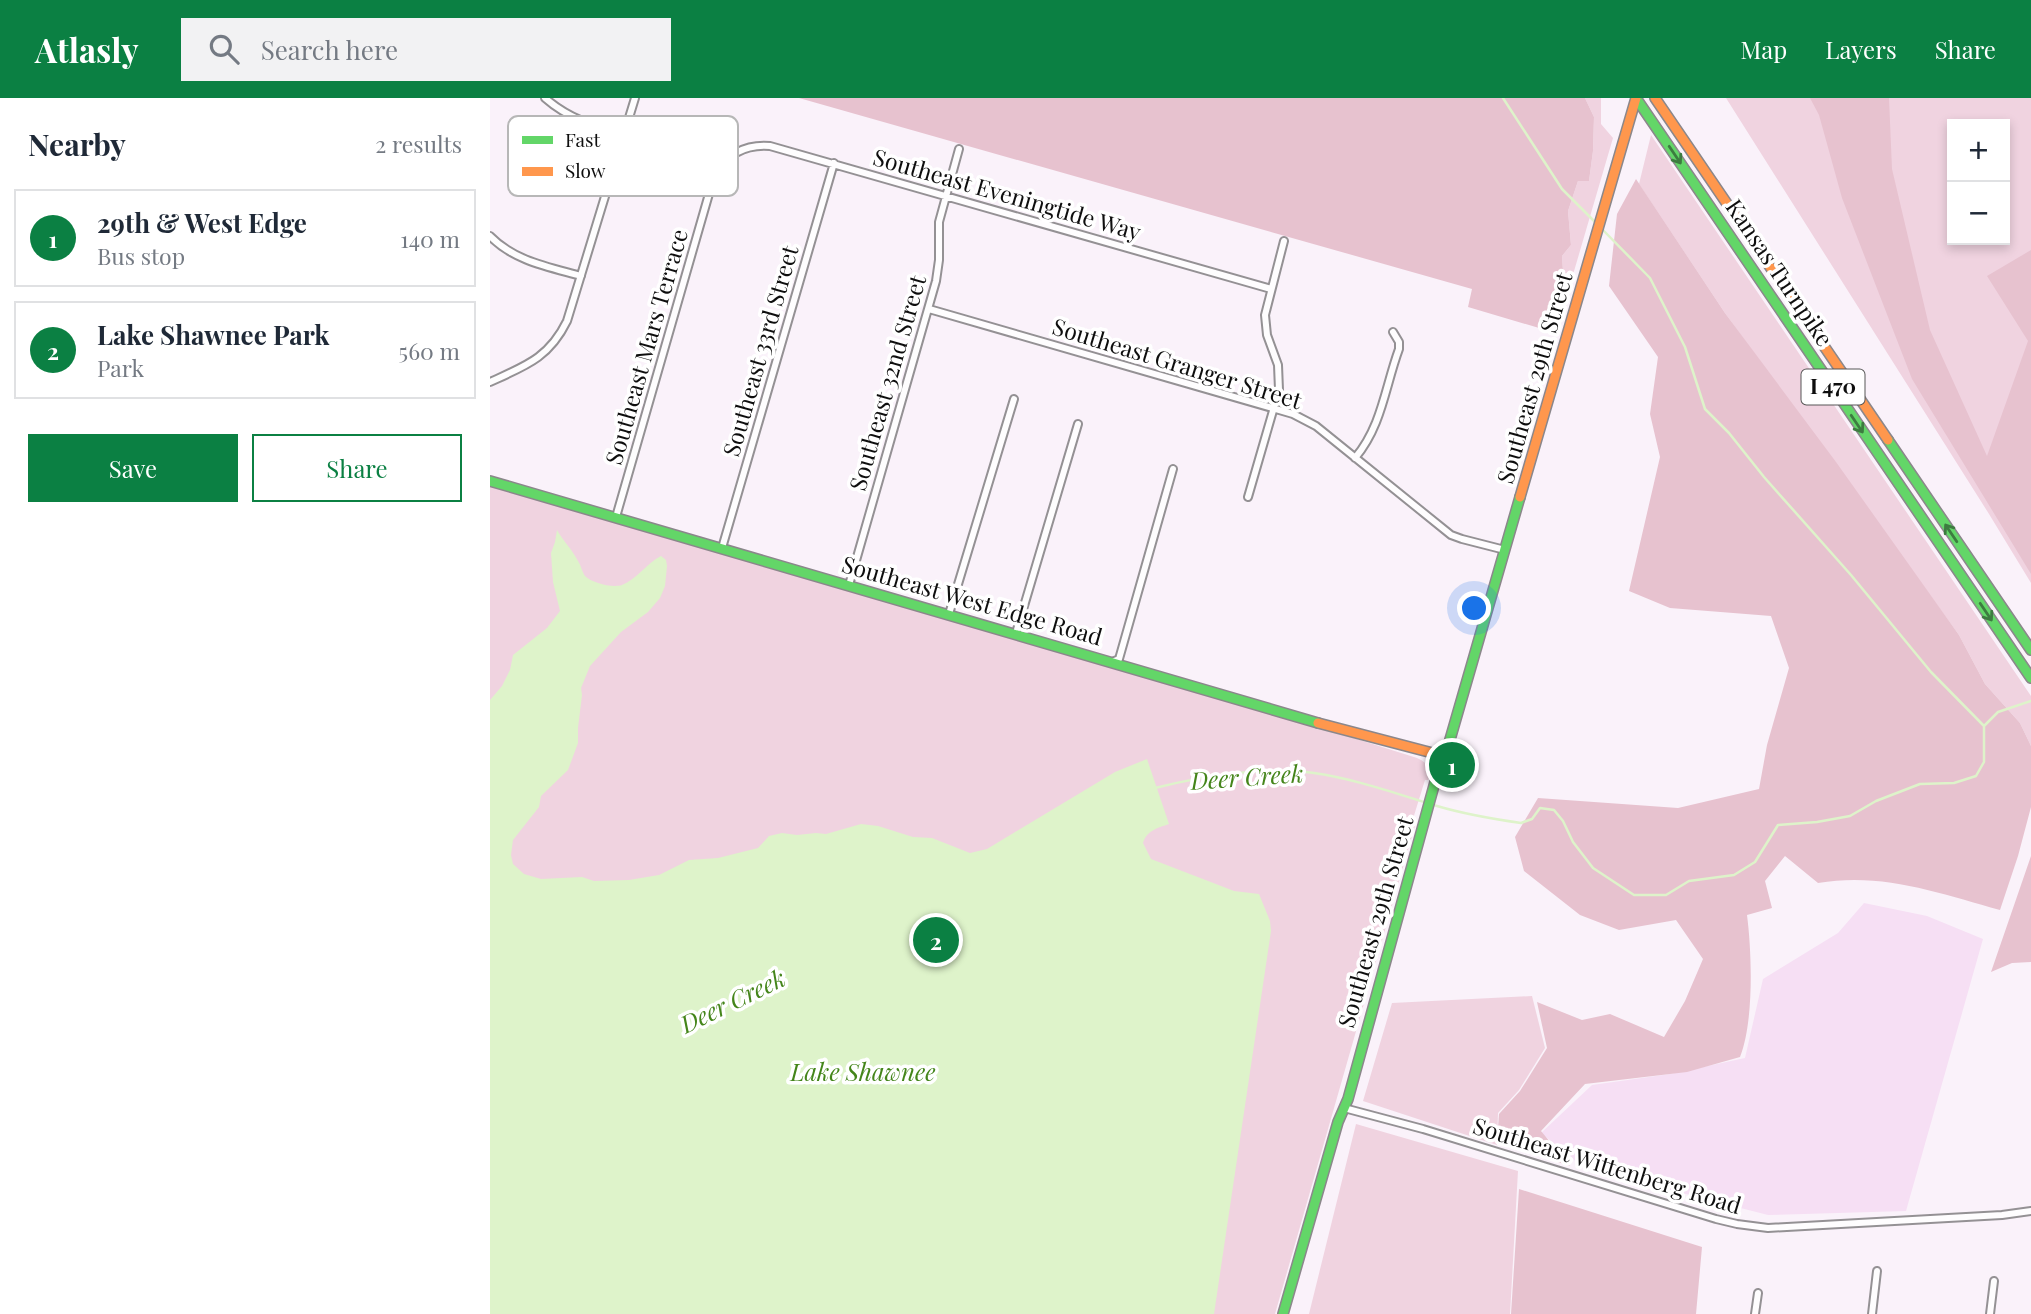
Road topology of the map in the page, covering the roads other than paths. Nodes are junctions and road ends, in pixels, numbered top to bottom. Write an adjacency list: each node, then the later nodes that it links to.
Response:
1 (545, 98): 5 (street)
2 (635, 98): 6 (street)
3 (1636, 98): 29 (main road, Southeast 29th Street); 35 (main road, Kansas Turnpike / I 470, one-way to 35)
4 (1655, 98): 33 (main road, Kansas Turnpike / I 470, one-way to 4)
5 (570, 116)
6 (630, 116)
7 (959, 149): 12 (street, Southeast 32nd Street)
8 (738, 151): 9 (street, Southeast Eveningtide Way)
9 (834, 163): 12 (street, Southeast Eveningtide Way); 28 (street, Southeast 33rd Street)
10 (605, 196): 15 (street)
11 (708, 196): 27 (street, Southeast Mars Terrace)
12 (946, 196): 16 (street, Southeast Eveningtide Way); 17 (street, Southeast 32nd Street)
13 (490, 236): 15 (street)
14 (1284, 241): 16 (street)
15 (580, 276): 19 (street)
16 (1270, 289): 21 (street)
17 (929, 309): 21 (street, Southeast Granger Street); 30 (street, Southeast 32nd Street)
18 (1393, 331): 23 (street)
19 (490, 382)
20 (1014, 398): 31 (street)
21 (1275, 408): 23 (street, Southeast Granger Street); 26 (street)
22 (1079, 424): 32 (street)
23 (1355, 458): 29 (street, Southeast Granger Street)
24 (1172, 469): 34 (street)
25 (490, 481): 27 (main road, Southeast West Edge Road)
26 (1248, 497)
27 (616, 517): 28 (main road, Southeast West Edge Road)
28 (722, 548): 30 (main road, Southeast West Edge Road)
29 (1505, 550): 36 (main road, Southeast 29th Street)
30 (849, 585): 31 (main road, Southeast West Edge Road)
31 (949, 614): 32 (main road, Southeast West Edge Road)
32 (1016, 633): 34 (main road, Southeast West Edge Road)
33 (2031, 650)
34 (1112, 662): 36 (main road, Southeast West Edge Road)
35 (2030, 677)
36 (1444, 756): 37 (main road, Southeast 29th Street)
37 (1344, 1108): 38 (street, Southeast Wittenberg Road); 42 (main road, Southeast 29th Street)
38 (2031, 1211)
39 (1877, 1271): 44 (street)
40 (1994, 1281): 45 (street)
41 (1758, 1293): 43 (street)
42 (1283, 1314)
43 (1755, 1314)
44 (1872, 1314)
45 (1990, 1314)

